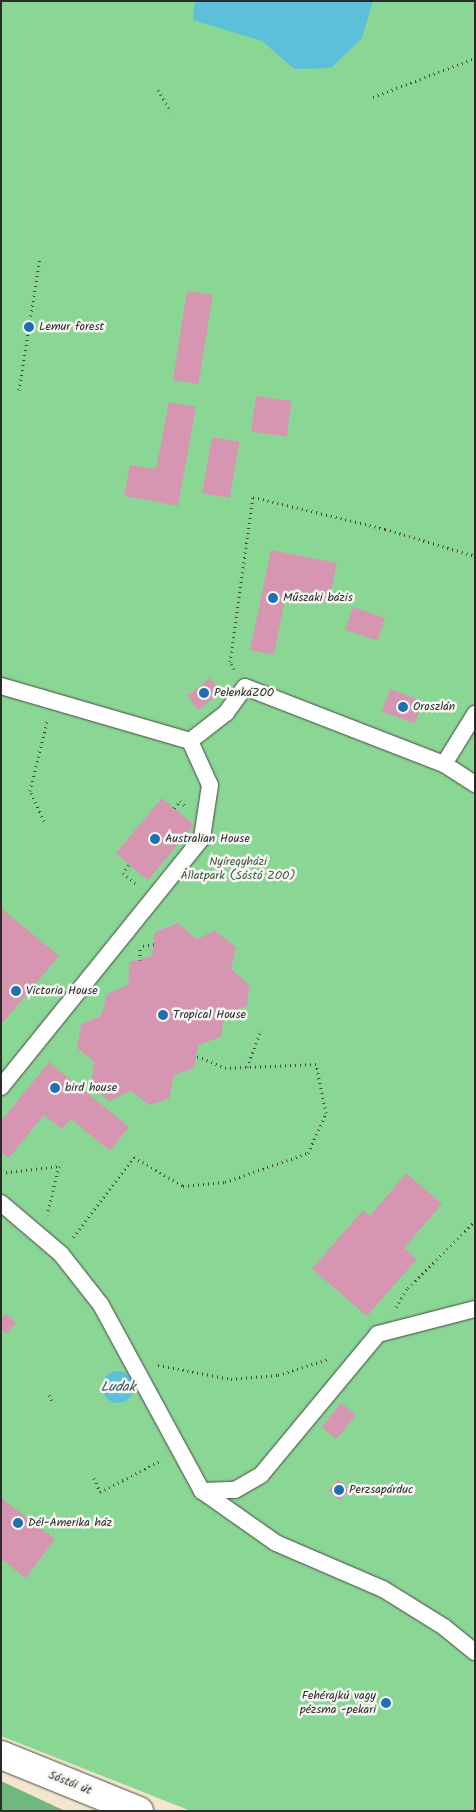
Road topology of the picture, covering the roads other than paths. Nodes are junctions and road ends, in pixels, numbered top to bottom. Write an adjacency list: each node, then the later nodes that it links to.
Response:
1 (1, 686): 3 (street)
2 (475, 714): 4 (street)
3 (190, 740): 4 (street); 6 (street)
4 (444, 764): 5 (street)
5 (475, 784)
6 (1, 1086)
7 (1, 1203): 9 (street)
8 (475, 1309): 9 (street)
9 (202, 1491): 10 (street)
10 (475, 1652)
11 (1, 1755): 12 (street, Sóstói út)
12 (139, 1811)

